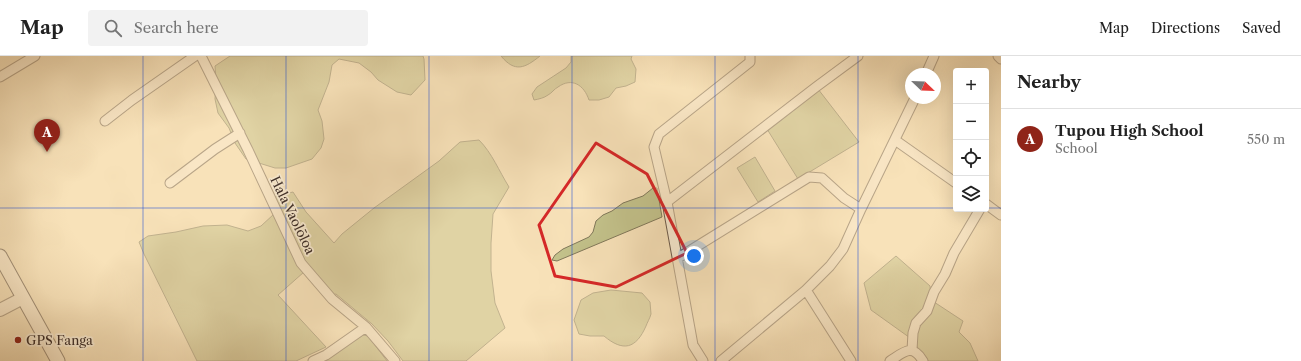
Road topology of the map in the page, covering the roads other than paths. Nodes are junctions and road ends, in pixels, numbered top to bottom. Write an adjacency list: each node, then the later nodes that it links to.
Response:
1 (35, 56): 10 (street)
2 (195, 56): 12 (street)
3 (200, 56): 13 (street, Hala Vaolōloa)
4 (750, 56): 17 (street)
5 (858, 56): 17 (street)
6 (934, 56): 9 (street)
7 (998, 56): 8 (street)
8 (1001, 59)
9 (929, 68)
10 (0, 77)
11 (912, 104): 14 (street)
12 (105, 121)
13 (240, 133): 16 (street); 27 (street, Hala Vaolōloa)
14 (895, 140): 15 (street); 19 (street)
15 (953, 181)
16 (170, 183)
17 (667, 202): 23 (street)
18 (989, 206): 21 (street)
19 (861, 209): 23 (street); 24 (street)
20 (978, 212): 28 (street)
21 (1001, 215)
22 (0, 256): 25 (main road)
23 (678, 258): 32 (street)
24 (806, 290): 33 (street); 34 (street)
25 (23, 298): 26 (street); 29 (main road)
26 (0, 310)
27 (366, 327): 30 (street); 31 (street, Hala Vaolōloa)
28 (912, 350): 35 (street); 36 (street)
29 (58, 361)
30 (313, 361)
31 (395, 361)
32 (703, 361)
33 (721, 361)
34 (851, 361)
35 (890, 361)
36 (923, 361)

